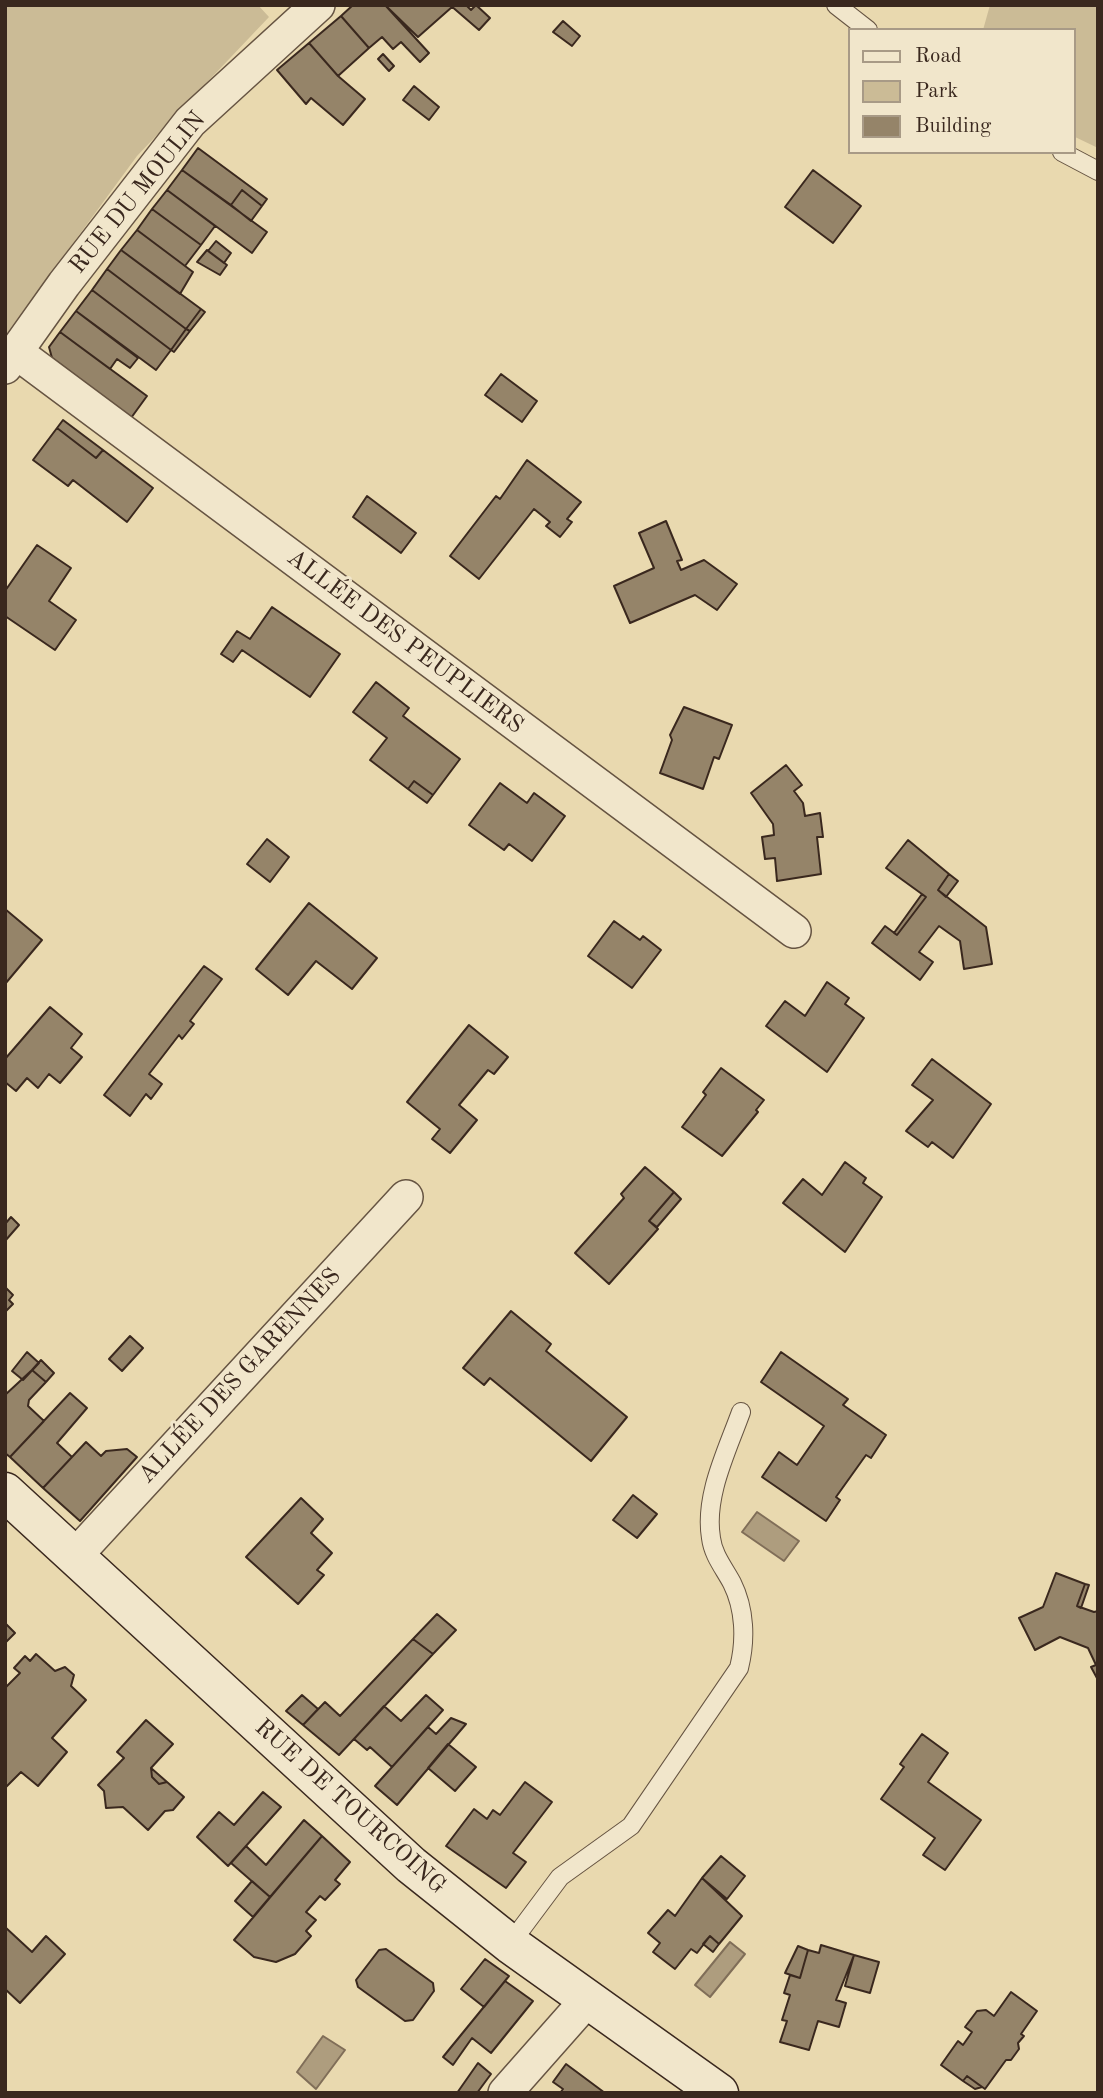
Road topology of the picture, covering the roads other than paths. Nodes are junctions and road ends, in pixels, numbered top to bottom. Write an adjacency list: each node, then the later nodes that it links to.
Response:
1 (318, 5): 6 (street, RUE DU MOULIN)
2 (836, 5): 3 (lane)
3 (865, 28)
4 (1066, 154): 5 (lane)
5 (1098, 171)
6 (11, 360): 7 (street, ALLÉE DES PEUPLIERS)
7 (794, 931)
8 (406, 1197): 11 (street, ALLÉE DES GARENNES)
9 (741, 1412): 12 (lane)
10 (5, 1492): 11 (main road, RUE DE TOURCOING)
11 (75, 1556): 12 (main road, RUE DE TOURCOING)
12 (510, 1944): 13 (main road, RUE DE TOURCOING)
13 (588, 2000): 14 (street); 15 (main road, RUE DE TOURCOING)
14 (505, 2093)
15 (719, 2093)

